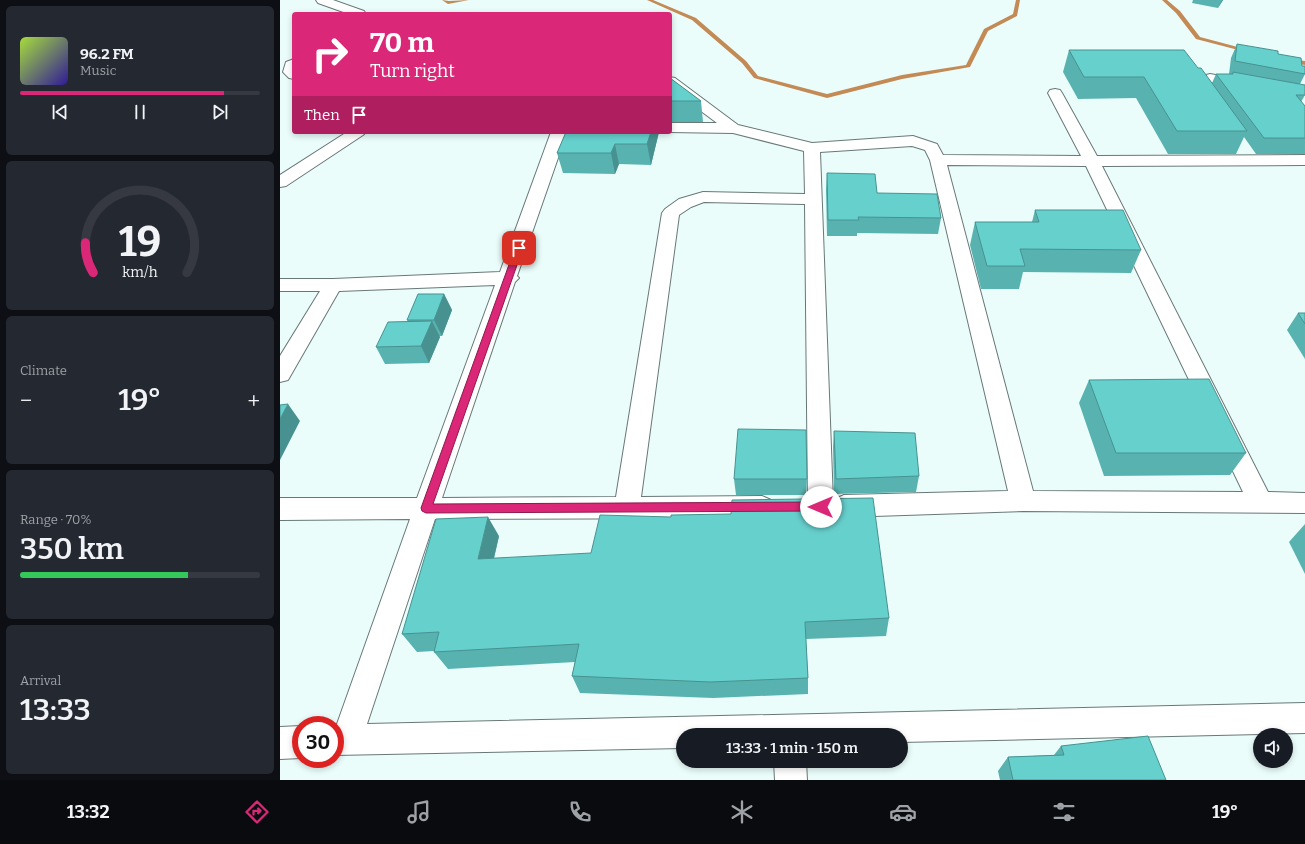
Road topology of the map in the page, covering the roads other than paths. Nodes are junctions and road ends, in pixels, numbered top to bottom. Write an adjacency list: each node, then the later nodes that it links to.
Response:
1 (322, 0): 2 (street)
2 (355, 12)
3 (292, 64): 4 (street)
4 (292, 74)
5 (672, 83): 10 (street)
6 (1254, 86): 8 (street)
7 (1055, 93): 16 (street)
8 (1214, 108)
9 (672, 128): 10 (street)
10 (733, 128): 13 (street)
11 (355, 134): 17 (street)
12 (558, 134): 19 (street)
13 (812, 148): 14 (street); 18 (street)
14 (938, 160): 16 (street); 23 (street)
15 (1305, 160): 16 (street)
16 (1092, 161): 24 (street)
17 (280, 182)
18 (813, 199): 26 (street); 29 (street)
19 (509, 278): 21 (street); 28 (street)
20 (280, 284): 21 (street)
21 (333, 285): 22 (street)
22 (280, 374)
23 (1022, 501): 24 (street); 26 (street)
24 (1261, 503): 25 (street)
25 (1305, 503)
26 (800, 507): 29 (street)
27 (280, 508): 28 (street)
28 (426, 508): 29 (street); 32 (street)
29 (627, 508)
30 (1305, 718): 31 (street)
31 (908, 729)
32 (344, 732)
33 (676, 734): 34 (street)
34 (344, 740)
35 (292, 742): 36 (street)
36 (280, 743)
37 (790, 768): 38 (street)
38 (791, 780)

